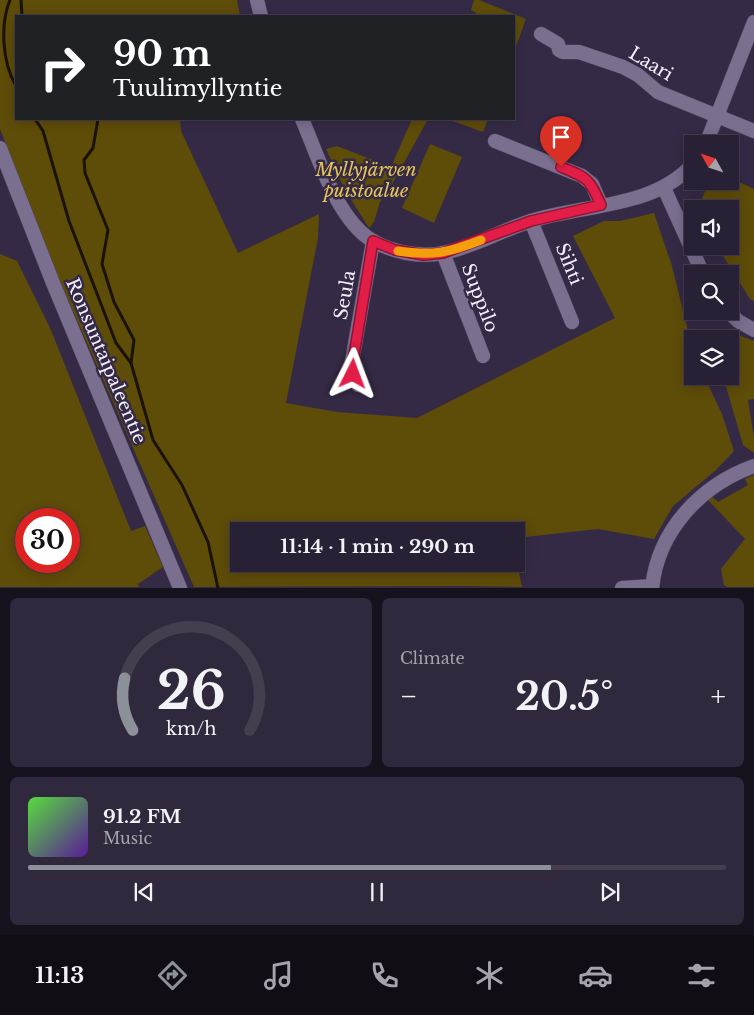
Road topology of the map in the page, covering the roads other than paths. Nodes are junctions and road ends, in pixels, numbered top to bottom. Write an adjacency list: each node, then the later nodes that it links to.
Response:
1 (257, 0): 2 (street)
2 (260, 15)
3 (754, 22): 5 (street)
4 (541, 34): 5 (street, Laari)
5 (718, 116): 7 (street, Laari); 8 (street)
6 (302, 120): 15 (street)
7 (754, 131)
8 (710, 135)
9 (495, 141): 13 (street)
10 (0, 148): 25 (street, Ronsuntaipaleentie)
11 (684, 174): 12 (street)
12 (664, 188): 13 (street); 17 (street)
13 (601, 205): 14 (street)
14 (531, 221): 16 (street); 19 (street, Sihti)
15 (373, 241): 16 (street); 22 (street, Seula)
16 (443, 253): 21 (street, Suppilo)
17 (699, 265)
18 (737, 320): 20 (street)
19 (572, 322)
20 (754, 330)
21 (483, 356)
22 (358, 385)
23 (754, 466): 24 (street)
24 (652, 587): 26 (street)
25 (180, 588)
26 (622, 588)

